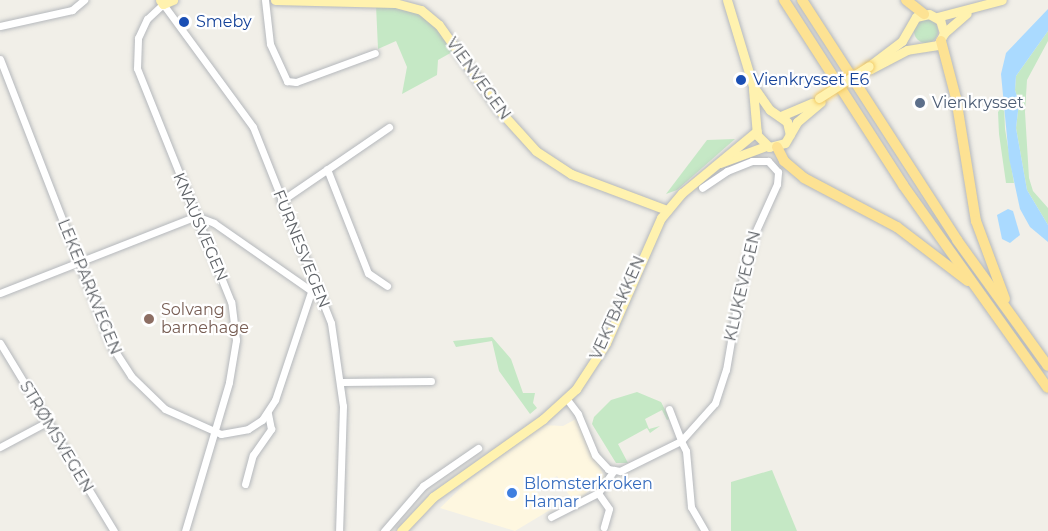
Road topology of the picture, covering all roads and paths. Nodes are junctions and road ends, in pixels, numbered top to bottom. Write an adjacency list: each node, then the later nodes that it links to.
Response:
1 (84, 0): 14 (street)
2 (173, 0): 10 (main road)
3 (265, 0): 18 (street)
4 (275, 0): 32 (main road, VIENVEGEN)
5 (726, 0): 21 (main road)
6 (784, 0): 35 (highway)
7 (802, 0): 39 (highway)
8 (1002, 0): 11 (main road)
9 (908, 1): 12 (highway)
10 (162, 2): 31 (street, FURNESVEGEN); 33 (street, KNAUSVEGEN)
11 (971, 10): 13 (main road); 16 (main road)
12 (924, 14): 13 (main road); 15 (main road)
13 (937, 17): 16 (main road)
14 (0, 26)
15 (909, 33): 17 (main road); 20 (main road)
16 (943, 37): 17 (main road); 39 (highway)
17 (919, 48): 20 (main road)
18 (375, 53)
19 (0, 59): 34 (street, LEKEPARKVEGEN)
20 (870, 67): 22 (main road, bridge)
21 (753, 86): 23 (main road); 25 (main road)
22 (820, 100): 23 (main road, VEKTBAKKEN); 26 (main road)
23 (778, 115): 25 (main road, VEKTBAKKEN); 26 (main road)
24 (389, 127): 29 (street)
25 (758, 127): 27 (main road); 28 (main road, VEKTBAKKEN)
26 (790, 135): 27 (main road)
27 (771, 146): 28 (main road, VEKTBAKKEN); 35 (highway)
28 (713, 166): 32 (main road, VEKTBAKKEN)
29 (327, 169): 31 (street); 36 (street)
30 (702, 188): 50 (street, KLUKEVEGEN)
31 (281, 201): 37 (street, FURNESVEGEN)
32 (667, 210): 45 (main road, VEKTBAKKEN)
33 (196, 216): 34 (street); 37 (street); 49 (street, KNAUSVEGEN)
34 (78, 262): 38 (street); 49 (street, LEKEPARKVEGEN)
35 (970, 283): 44 (highway)
36 (387, 286)
37 (314, 291): 43 (street, FURNESVEGEN); 47 (street)
38 (0, 293)
39 (1015, 321): 41 (highway)
40 (0, 343): 48 (street, STRØMSVEGEN)
41 (1048, 366)
42 (431, 381): 43 (street)
43 (342, 382): 60 (street, FURNESVEGEN)
44 (1048, 388)
45 (566, 398): 53 (street); 62 (main road, VEKTBAKKEN)
46 (669, 409): 50 (street)
47 (268, 413): 49 (street, LEKEPARKVEGEN); 54 (street)
48 (45, 423): 51 (street); 58 (street, STRØMSVEGEN)
49 (215, 430): 59 (street, KNAUSVEGEN)
50 (681, 441): 53 (street, KLUKEVEGEN); 63 (street)
51 (0, 447)
52 (478, 448): 61 (street)
53 (614, 471): 55 (street)
54 (244, 484)
55 (598, 493): 56 (street); 57 (street)
56 (551, 517)
57 (604, 526)
58 (114, 531)
59 (185, 531)
60 (339, 531)
61 (384, 531)
62 (401, 531)
63 (705, 531)

